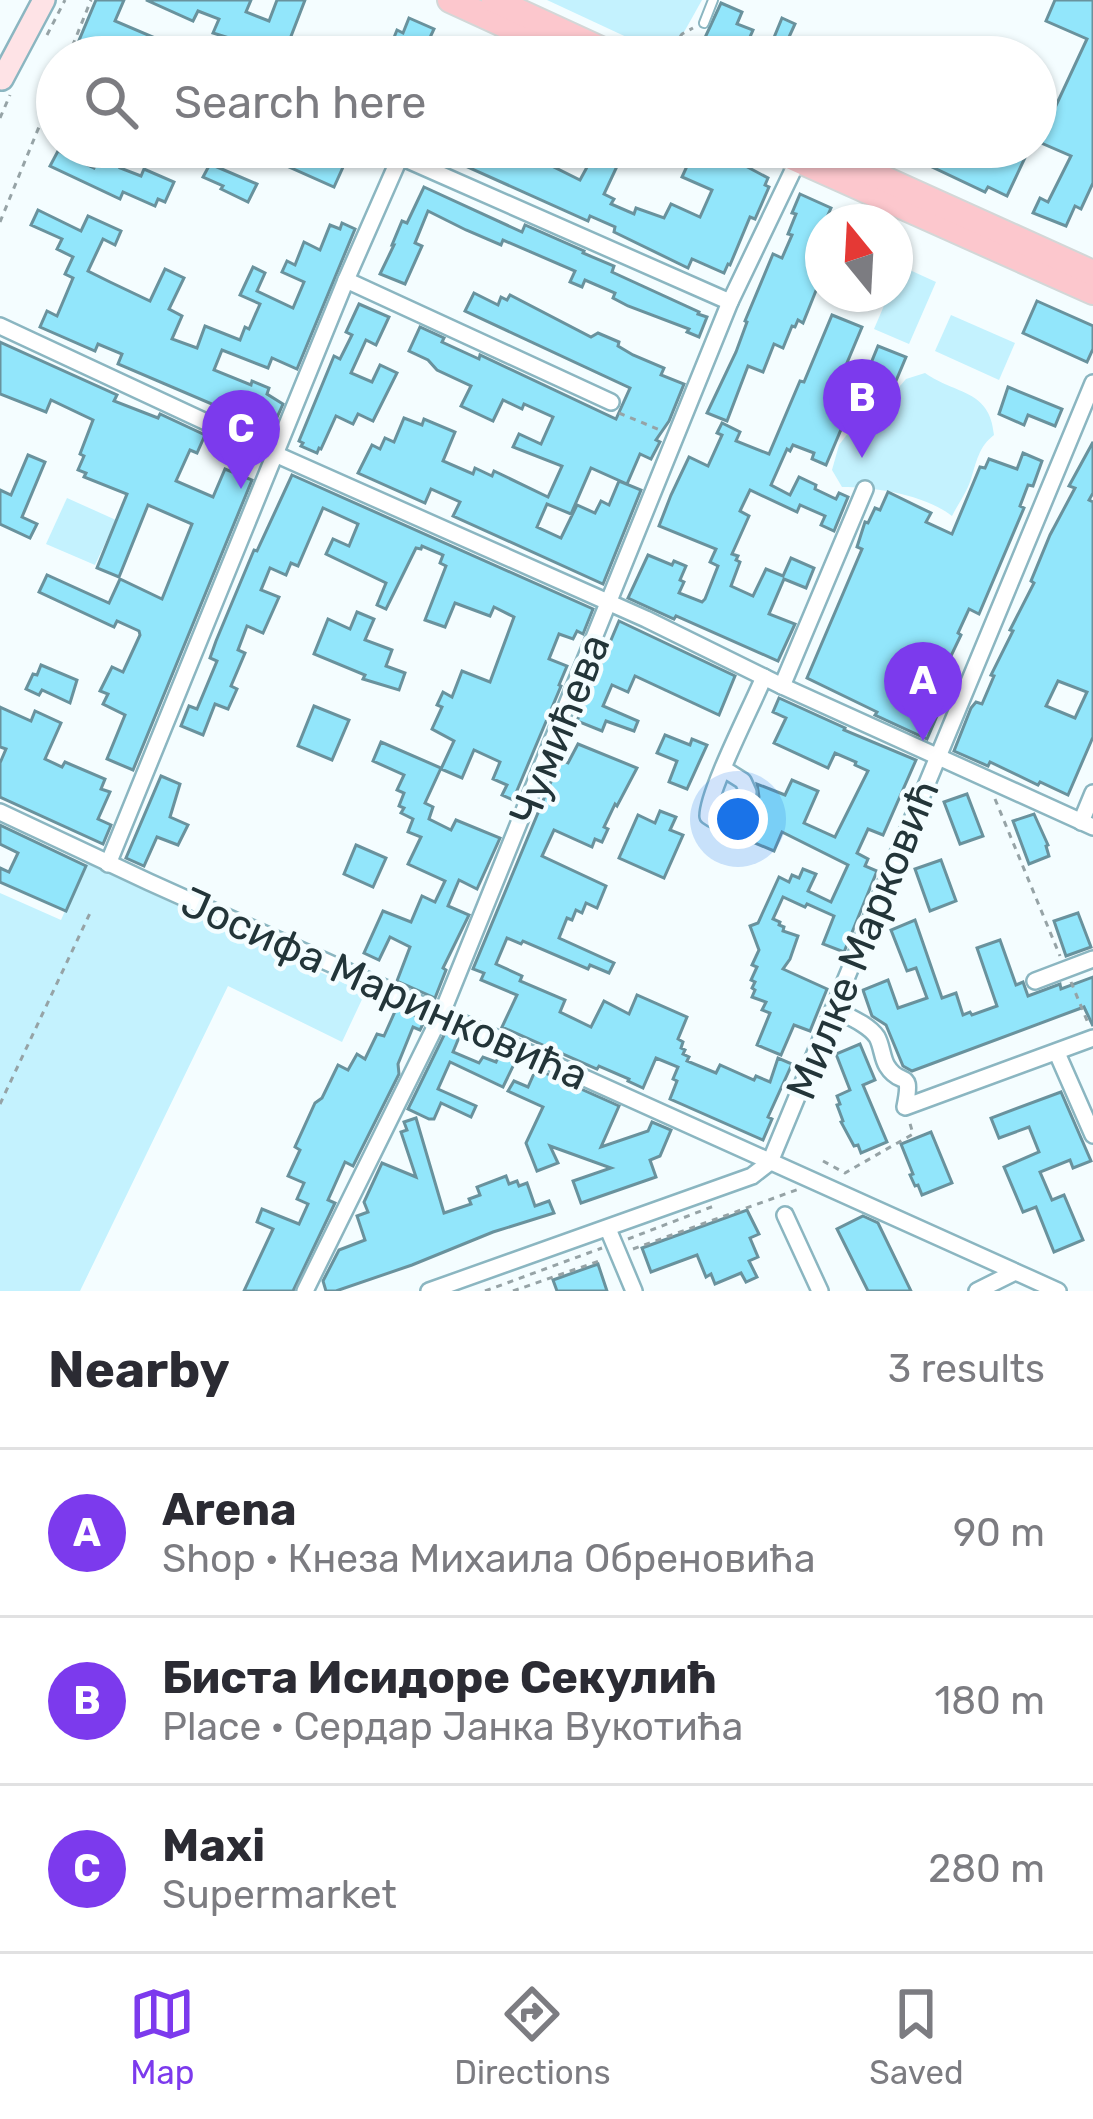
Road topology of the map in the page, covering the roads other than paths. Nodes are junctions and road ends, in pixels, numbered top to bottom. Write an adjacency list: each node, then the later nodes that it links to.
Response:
1 (31, 0): 9 (street)
2 (44, 0): 9 (street)
3 (450, 0): 7 (main road)
4 (494, 0): 8 (main road)
5 (713, 0): 6 (lane)
6 (704, 23)
7 (528, 36)
8 (572, 36)
9 (1, 81)
10 (395, 168): 16 (street)
11 (425, 168): 18 (street)
12 (799, 168): 18 (street, Чумићева)
13 (835, 168): 17 (main road)
14 (840, 168): 15 (main road)
15 (1093, 273)
16 (346, 280): 21 (street); 22 (street)
17 (1093, 292)
18 (730, 302): 24 (street, Чумићева)
19 (0, 326): 22 (street)
20 (1093, 383): 27 (street, Милке Марковић)
21 (610, 402)
22 (275, 454): 24 (street); 32 (street)
23 (866, 489): 26 (street)
24 (610, 604): 25 (street); 36 (street, Чумићева)
25 (764, 677): 26 (street); 28 (street)
26 (782, 686): 27 (street)
27 (936, 756): 31 (street); 35 (street, Милке Марковић)
28 (724, 769)
29 (1093, 793): 31 (street)
30 (0, 812): 32 (street, Јосифа Маринковића)
31 (1087, 825)
32 (108, 863): 36 (street, Јосифа Маринковића)
33 (1093, 959): 34 (street)
34 (1036, 981)
35 (834, 1009): 38 (street); 40 (street, Милке Марковић)
36 (442, 1013): 40 (street, Јосифа Маринковића); 44 (street, Чумићева)
37 (1093, 1037): 38 (street)
38 (1058, 1053): 39 (street)
39 (1093, 1135)
40 (770, 1162): 42 (street); 43 (street, Јосифа Маринковића)
41 (785, 1215): 47 (street)
42 (614, 1242): 45 (street); 46 (street)
43 (1015, 1272): 48 (street); 49 (street, Јосифа Маринковића)
44 (305, 1291)
45 (429, 1291)
46 (634, 1291)
47 (820, 1291)
48 (977, 1291)
49 (1058, 1291)

